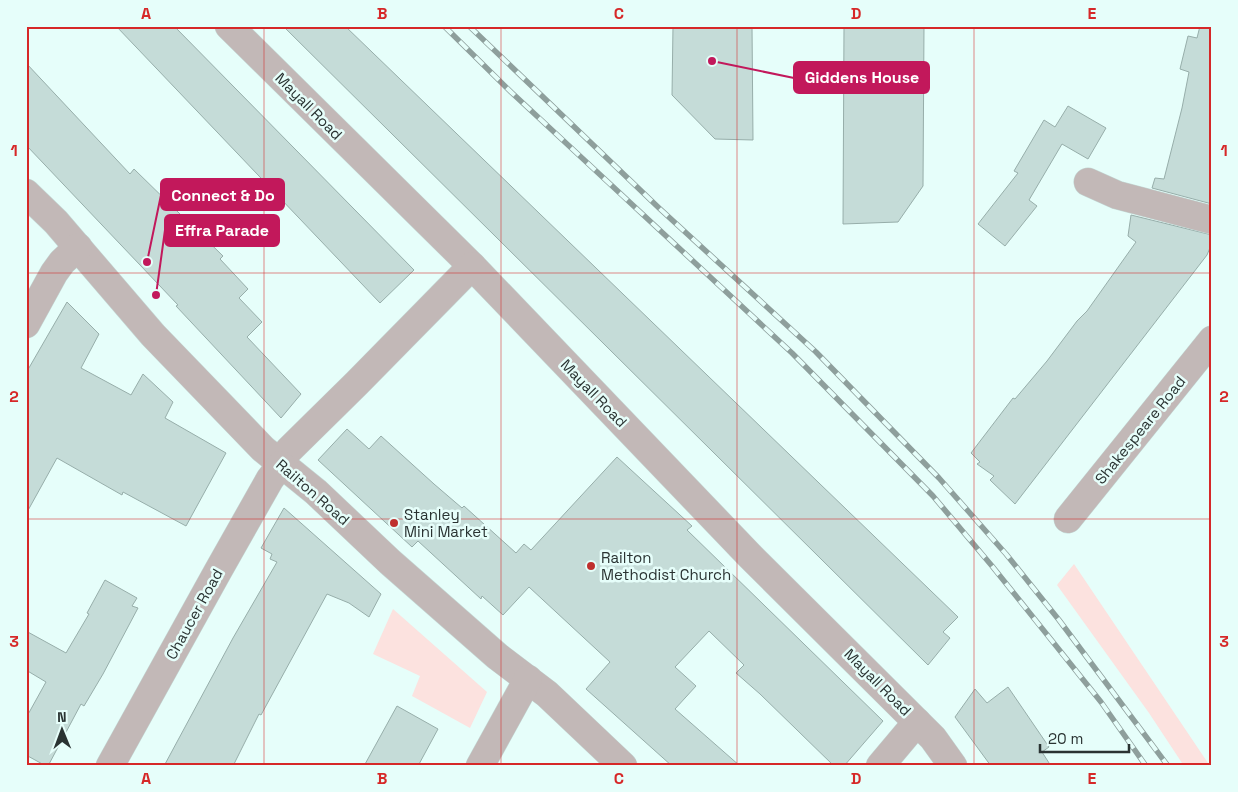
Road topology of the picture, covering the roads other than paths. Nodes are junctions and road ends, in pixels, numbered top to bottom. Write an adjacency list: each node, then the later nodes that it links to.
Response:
1 (229, 26): 6 (street, Mayall Road)
2 (1088, 182): 4 (street)
3 (26, 193): 5 (street, Railton Road)
4 (1212, 220)
5 (78, 247): 7 (street); 9 (street, Railton Road)
6 (472, 266): 9 (street, Chaucer Road); 12 (street, Mayall Road)
7 (26, 324)
8 (1212, 340): 10 (street, Shakespeare Road)
9 (280, 464): 11 (street, Railton Road); 13 (street, Chaucer Road)
10 (1068, 519)
11 (528, 679): 14 (street); 15 (street, Railton Road)
12 (917, 722): 16 (street); 17 (street, Mayall Road)
13 (110, 766)
14 (480, 766)
15 (623, 766)
16 (880, 766)
17 (953, 766)

